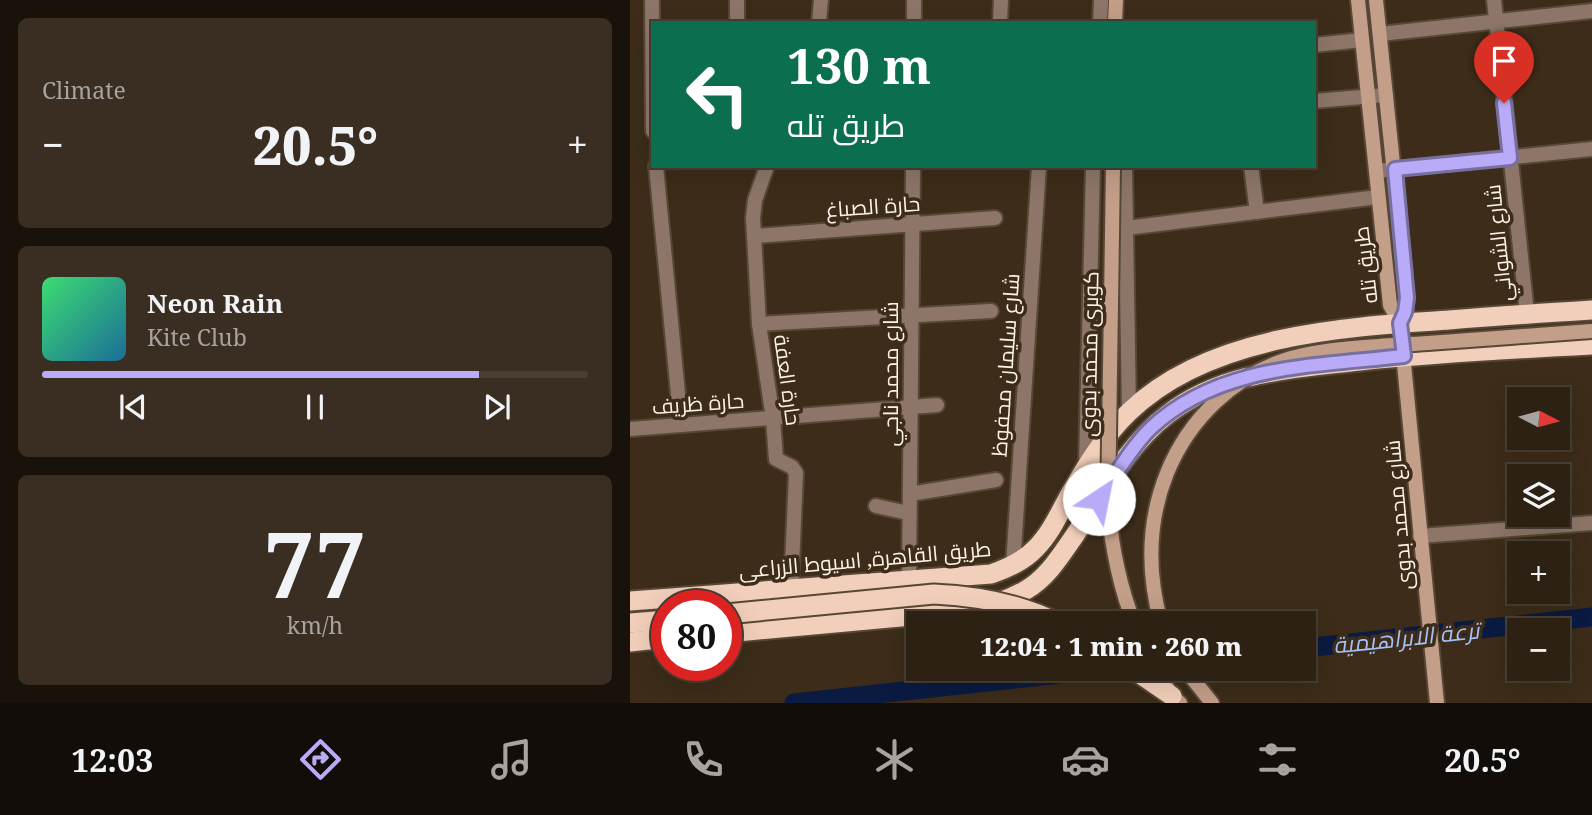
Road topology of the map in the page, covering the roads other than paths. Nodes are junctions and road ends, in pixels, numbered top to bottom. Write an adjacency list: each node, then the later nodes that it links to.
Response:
1 (652, 0): 12 (street)
2 (737, 0): 13 (street)
3 (821, 0): 14 (street)
4 (914, 0): 15 (street)
5 (1001, 0): 16 (street)
6 (1101, 0): 17 (street)
7 (1116, 0): 18 (main road)
8 (1358, 0): 21 (main road, طريق تله)
9 (1376, 0): 20 (main road, طريق تله)
10 (1494, 0): 19 (street, شارع الشواني)
11 (1592, 11): 19 (street)
12 (652, 21)
13 (737, 21)
14 (819, 21)
15 (914, 21)
16 (1000, 21)
17 (1100, 21)
18 (1115, 21)
19 (1496, 21): 20 (street); 27 (street, شارع الشواني)
20 (1380, 34): 23 (main road, طريق تله)
21 (1362, 40): 22 (street); 24 (main road, طريق تله)
22 (1316, 45)
23 (1386, 95): 24 (street); 36 (main road, طريق تله)
24 (1368, 96): 25 (street); 37 (main road, طريق تله)
25 (1316, 101)
26 (1592, 149): 27 (street)
27 (1510, 158): 36 (street); 46 (street, شارع الشواني)
28 (656, 168): 59 (street)
29 (766, 168): 43 (street, حارة العفة)
30 (913, 168): 41 (street, شارع محمد ناجي)
31 (1039, 168): 68 (street, شارع سليمان محفوظ)
32 (1093, 168): 61 (street)
33 (1113, 168): 73 (main road, كوبرى محمد بدوى, bridge)
34 (1125, 168): 42 (street)
35 (1251, 168): 39 (street)
36 (1395, 169): 37 (street); 48 (main road, طريق تله)
37 (1376, 171): 38 (main road, طريق تله)
38 (1378, 197): 39 (street); 48 (main road, طريق تله)
39 (1257, 212): 42 (street)
40 (995, 218): 41 (street, حارة الصباغ)
41 (912, 225): 43 (street, حارة الصباغ); 47 (street, شارع محمد ناجي)
42 (1126, 228): 57 (street)
43 (754, 236): 49 (street, حارة العفة)
44 (1592, 310): 46 (highway, طريق القاهرة, اسيوط الزراعى)
45 (991, 311): 47 (street)
46 (1527, 314): 48 (highway, طريق القاهرة, اسيوط الزراعى)
47 (911, 315): 49 (street); 56 (street, شارع محمد ناجي)
48 (1400, 323): 52 (main road, شارع محمد بدوى); 53 (highway, طريق القاهرة, اسيوط الزراعى)
49 (759, 324): 58 (street, حارة العفة)
50 (1592, 331): 74 (main road, bridge)
51 (1592, 345): 52 (highway)
52 (1404, 356): 54 (highway); 67 (main road, شارع محمد بدوى)
53 (1221, 358): 54 (highway); 57 (highway, طريق القاهرة, اسيوط الزراعى)
54 (1226, 382): 78 (highway)
55 (937, 405): 56 (street, حارة ظريف)
56 (910, 407): 58 (street, حارة ظريف); 63 (street, شارع محمد ناجي)
57 (1129, 411): 61 (highway, طريق القاهرة, اسيوط الزراعى)
58 (773, 419): 59 (street, حارة ظريف); 70 (street, حارة العفة)
59 (681, 425): 60 (street, حارة ظريف)
60 (630, 429)
61 (1086, 465): 68 (highway, طريق القاهرة, اسيوط الزراعى)
62 (996, 480): 63 (street)
63 (910, 494): 65 (street, شارع محمد ناجي)
64 (876, 506): 65 (street)
65 (908, 513): 69 (street, شارع محمد ناجي)
66 (1592, 523): 67 (street)
67 (1420, 536): 85 (main road, شارع محمد بدوى)
68 (1013, 566): 69 (highway, طريق القاهرة, اسيوط الزراعى)
69 (909, 581): 70 (highway, طريق القاهرة, اسيوط الزراعى)
70 (791, 590): 71 (highway, طريق القاهرة, اسيوط الزراعى)
71 (630, 601)
72 (1031, 611): 75 (highway, bridge)
73 (1130, 611)
74 (1158, 611)
75 (742, 612)
76 (651, 621): 77 (highway)
77 (630, 623)
78 (742, 632)
79 (651, 640): 80 (highway)
80 (630, 642)
81 (1149, 681): 84 (highway)
82 (1164, 681): 84 (main road)
83 (1194, 681): 86 (main road)
84 (1176, 699)
85 (1437, 702)
86 (1212, 703)

